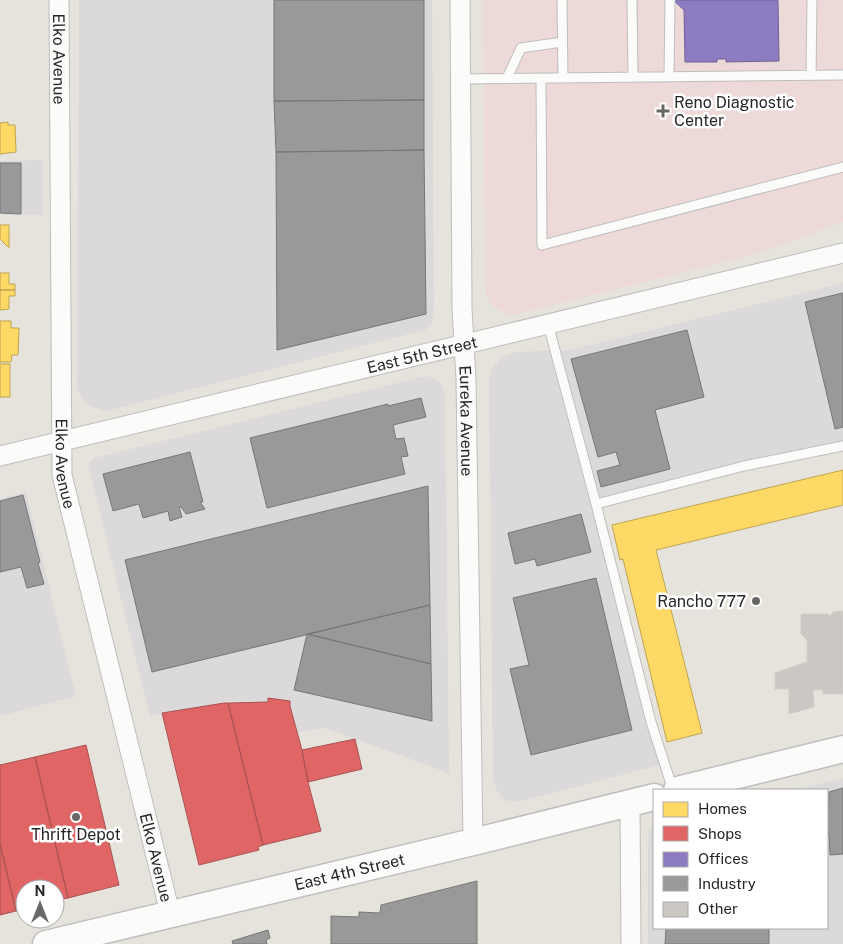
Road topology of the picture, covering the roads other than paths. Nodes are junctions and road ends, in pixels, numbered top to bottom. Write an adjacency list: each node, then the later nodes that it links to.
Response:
1 (59, 0): 20 (street, Elko Avenue)
2 (460, 0): 15 (street, Eureka Avenue)
3 (562, 0): 7 (lane)
4 (632, 0): 10 (lane)
5 (670, 0): 11 (lane)
6 (812, 0): 8 (lane)
7 (562, 42): 12 (lane); 14 (lane)
8 (811, 75): 9 (lane); 11 (lane)
9 (843, 75)
10 (633, 77): 11 (lane); 14 (lane)
11 (670, 77)
12 (507, 78): 13 (lane); 15 (lane)
13 (541, 78): 14 (lane); 16 (lane)
14 (563, 78)
15 (460, 79): 19 (street, Eureka Avenue)
16 (843, 167)
17 (843, 253): 18 (street, East 5th Street)
18 (548, 324): 19 (street, East 5th Street); 23 (lane)
19 (463, 344): 20 (street, East 5th Street); 29 (street, Eureka Avenue)
20 (62, 440): 22 (street, East 5th Street); 30 (street, Elko Avenue)
21 (843, 446): 23 (lane)
22 (0, 456)
23 (596, 504): 25 (lane)
24 (843, 749): 26 (main road)
25 (673, 789)
26 (681, 789)
27 (653, 797): 28 (main road, East 4th Street)
28 (630, 804): 29 (main road, East 4th Street); 32 (street)
29 (473, 842): 30 (main road, East 4th Street)
30 (170, 913): 31 (main road, East 4th Street)
31 (46, 944)
32 (630, 944)

